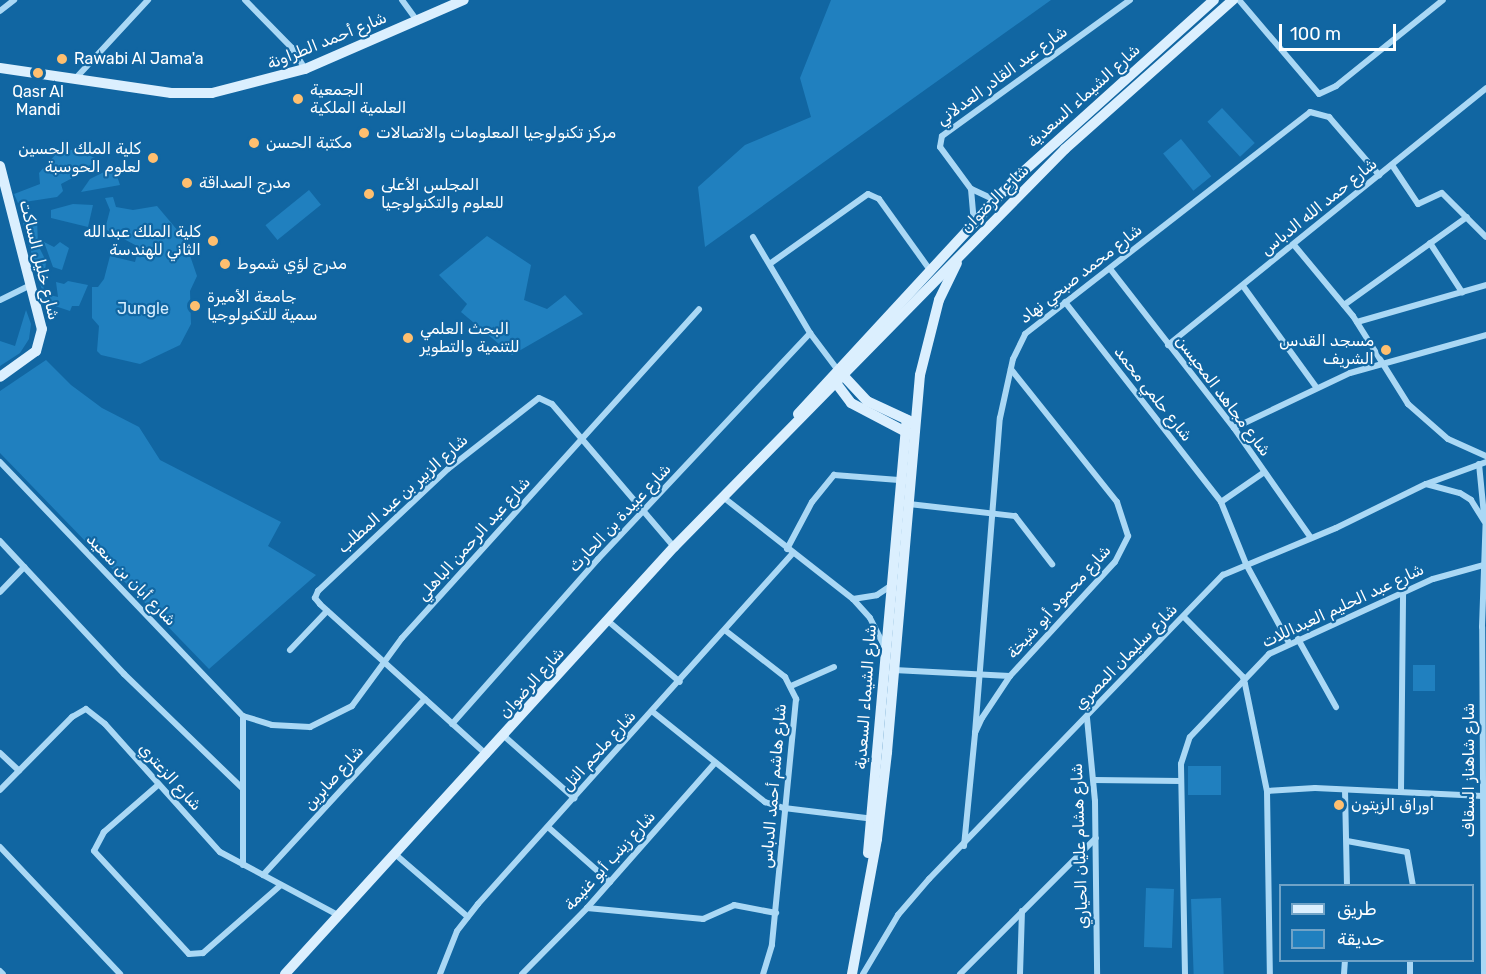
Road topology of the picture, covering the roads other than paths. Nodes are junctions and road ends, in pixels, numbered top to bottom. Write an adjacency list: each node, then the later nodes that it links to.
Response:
1 (14, 0): 11 (street)
2 (148, 0): 17 (street)
3 (245, 0): 14 (street)
4 (402, 0): 12 (street)
5 (464, 0): 12 (main road, شارع أحمد الطراونة)
6 (1130, 0): 26 (street, شارع عبد القادر العدلاني)
7 (1233, 0): 20 (main road, شارع الرضوان)
8 (1239, 0): 9 (street)
9 (1443, 0)
10 (1211, 1): 19 (main road, شارع الشيماء السعدية)
11 (0, 11)
12 (417, 21): 14 (main road, شارع أحمد الطراونة)
13 (0, 68): 15 (main road, شارع أحمد الطراونة)
14 (305, 69): 17 (main road, شارع أحمد الطراونة)
15 (18, 73): 16 (main road, شارع أحمد الطراونة); 17 (main road, شارع أحمد الطراونة)
16 (0, 75)
17 (73, 81)
18 (1486, 88): 23 (street, شارع حمد الله الدباس)
19 (1080, 118): 20 (main road); 21 (main road, شارع الشيماء السعدية)
20 (1090, 127): 22 (main road, شارع الرضوان)
21 (1057, 140): 22 (main road); 27 (main road, شارع الشيماء السعدية)
22 (1065, 149): 34 (main road, شارع الرضوان)
23 (1392, 165): 25 (street, شارع حمد الله الدباس); 28 (street)
24 (0, 166): 39 (main road, شارع خليل الساكت)
25 (1379, 175): 33 (street, شارع حمد الله الدباس); 37 (street, شارع محمد صبحي نهاد)
26 (971, 189): 27 (street, شارع عبد القادر العدلاني); 29 (street)
27 (995, 200): 29 (main road, شارع الشيماء السعدية)
28 (1467, 217): 31 (street); 32 (street)
29 (974, 223): 36 (main road, شارع الشيماء السعدية)
30 (753, 237): 35 (street)
31 (1486, 237)
32 (1430, 243): 41 (street); 44 (street)
33 (1294, 245): 40 (street, شارع حمد الله الدباس); 44 (street)
34 (963, 252): 52 (main road, شارع الرضوان); 55 (main road)
35 (771, 263): 36 (street); 47 (street)
36 (930, 270): 52 (main road, شارع الرضوان)
37 (1111, 270): 43 (street, شارع محمد صبحي نهاد); 49 (street, شارع مجاهد المحيسن)
38 (1486, 285): 41 (street)
39 (28, 286): 42 (street); 53 (main road, شارع خليل الساكت)
40 (1243, 286): 49 (street, شارع حمد الله الدباس); 54 (street)
41 (1462, 292): 46 (street)
42 (0, 300)
43 (1065, 302): 51 (street, شارع محمد صبحي نهاد); 65 (street, شارع حلمي محمد)
44 (1344, 305): 46 (street)
45 (699, 309): 57 (street, شارع عبد الرحمن الباهلي)
46 (1357, 322): 50 (street)
47 (810, 333): 52 (street); 67 (street, شارع عبيدة بن الحارث)
48 (1486, 335): 50 (street)
49 (1168, 345): 56 (street, شارع مجاهد المحيسن)
50 (1383, 362): 54 (street); 58 (street)
51 (1011, 369): 68 (street, شارع محمد صبحي نهاد); 95 (street, شارع محمود أبو شيخة)
52 (836, 374): 55 (main road); 64 (main road, شارع الرضوان)
53 (0, 377)
54 (1317, 387): 56 (street)
55 (910, 428): 62 (main road, شارع الشيماء السعدية); 66 (main road, شارع الشيماء السعدية)
56 (1234, 428): 61 (street, شارع مجاهد المحيسن)
57 (583, 442): 67 (street, شارع الزبير بن عبد المطلب); 83 (street, شارع الزبير بن عبد المطلب); 91 (street, شارع عبد الرحمن الباهلي)
58 (1486, 456)
59 (0, 462): 102 (street, شارع أبان بن سعيد)
60 (1483, 463): 63 (street, شارع سليمان المصري); 70 (street)
61 (1263, 473): 65 (street); 71 (street, شارع مجاهد المحيسن)
62 (899, 480): 74 (street, شارع ملحم التل); 79 (main road, شارع الشيماء السعدية)
63 (1426, 484): 70 (street); 71 (street, شارع سليمان المصري)
64 (723, 497): 73 (main road, شارع الرضوان); 74 (street)
65 (1221, 502): 76 (street, شارع حلمي محمد)
66 (909, 504): 68 (street); 93 (main road, شارع الشيماء السعدية)
67 (645, 512): 73 (street, شارع الزبير بن عبد المطلب); 104 (street, شارع عبيدة بن الحارث)
68 (994, 512): 75 (street); 94 (street, شارع محمد صبحي نهاد)
69 (1486, 513): 70 (street)
70 (1484, 522): 77 (street)
71 (1311, 538): 76 (street, شارع سليمان المصري)
72 (0, 541): 78 (street)
73 (674, 547): 85 (main road, شارع الرضوان)
74 (790, 551): 82 (street); 86 (street, شارع ملحم التل)
75 (1052, 564)
76 (1246, 564): 84 (street, شارع سليمان المصري); 88 (street, شارع حلمي محمد)
77 (1485, 566): 81 (street, شارع عبد الحليم العبداللات); 119 (street, شارع شاهناز السقاف)
78 (24, 567): 80 (street); 114 (street)
79 (889, 586): 82 (street); 89 (main road, شارع الشيماء السعدية)
80 (0, 592)
81 (1403, 593): 87 (street, شارع عبد الحليم العبداللات); 118 (street)
82 (853, 599): 89 (street)
83 (327, 611): 90 (street); 91 (street)
84 (1185, 618): 96 (street); 103 (street, شارع سليمان المصري)
85 (608, 621): 97 (street); 106 (main road, شارع الرضوان)
86 (726, 631): 97 (street, شارع ملحم التل); 98 (street, شارع هاشم أحمد الدباس)
87 (1298, 639): 88 (street, شارع عبد الحليم العبداللات); 100 (street)
88 (1289, 643): 96 (street, شارع عبد الحليم العبداللات)
89 (884, 646): 123 (main road, شارع الشيماء السعدية)
90 (290, 650)
91 (385, 663): 99 (street); 102 (street, شارع عبد الرحمن الباهلي)
92 (834, 667): 98 (street)
93 (894, 670): 94 (street); 123 (main road, شارع الشيماء السعدية)
94 (980, 676): 95 (street); 105 (street, شارع محمد صبحي نهاد)
95 (1010, 676): 105 (street, شارع محمود أبو شيخة)
96 (1243, 677): 112 (street, شارع عبد الحليم العبداللات); 117 (street)
97 (680, 682): 101 (street, شارع ملحم التل)
98 (791, 686): 121 (street, شارع هاشم أحمد الدباس)
99 (425, 699): 104 (street); 131 (street, شارع صابرين)
100 (1336, 708)
101 (653, 712): 109 (street); 120 (street, شارع ملحم التل)
102 (243, 716): 114 (street)
103 (1087, 718): 111 (street, شارع هشام عليان الحياري); 127 (street, شارع سليمان المصري)
104 (452, 724): 108 (street)
105 (975, 734): 127 (street, شارع محمود أبو شيخة)
106 (504, 736): 108 (main road, شارع الرضوان); 120 (street)
107 (0, 753): 110 (street)
108 (486, 755): 129 (main road, شارع الرضوان)
109 (715, 763): 121 (street); 132 (street, شارع زينب أبو غنيمة)
110 (19, 771): 113 (street, شارع الزعتري); 115 (street, شارع الزعتري)
111 (1094, 780): 112 (street); 125 (street, شارع هشام عليان الحياري)
112 (1180, 781): 157 (street, شارع عبد الحليم العبداللات)
113 (158, 785): 130 (street, شارع الزعتري); 135 (street)
114 (242, 788): 130 (street)
115 (0, 790)
116 (1346, 790): 117 (street); 118 (street); 126 (street)
117 (1266, 791): 136 (street)
118 (1401, 791): 119 (street)
119 (1483, 796): 122 (street, شارع شاهناز السقاف)
120 (574, 798): 124 (street, شارع ملحم التل)
121 (784, 808): 123 (street); 140 (street, شارع هاشم أحمد الدباس)
122 (1484, 815): 143 (street, شارع شاهناز السقاف)
123 (875, 819): 151 (main road, شارع الشيماء السعدية); 152 (main road, شارع الشيماء السعدية)
124 (548, 827): 132 (street); 142 (street, شارع ملحم التل)
125 (1096, 838): 139 (street); 156 (street, شارع هشام عليان الحياري)
126 (1347, 841): 133 (street); 134 (street)
127 (964, 846): 153 (street, شارع سليمان المصري)
128 (0, 847): 145 (street)
129 (395, 854): 141 (main road, شارع الرضوان); 142 (street)
130 (243, 865): 131 (street, شارع الزعتري)
131 (263, 875): 135 (street, شارع الزعتري)
132 (610, 882): 138 (street, شارع زينب أبو غنيمة)
133 (1347, 884)
134 (1413, 884)
135 (281, 885): 141 (street, شارع الزعتري)
136 (1271, 902): 137 (street); 158 (street)
137 (1279, 903)
138 (587, 908): 140 (street); 149 (street, شارع زينب أبو غنيمة)
139 (1022, 910): 154 (street); 155 (street)
140 (776, 913): 150 (street, شارع هاشم أحمد الدباس)
141 (341, 917): 144 (main road, شارع الرضوان)
142 (468, 917): 148 (street, شارع ملحم التل)
143 (1485, 944): 159 (street, شارع شاهناز السقاف)
144 (301, 960): 146 (main road, شارع الرضوان); 147 (main road, شارع الرضوان)
145 (120, 974)
146 (285, 974)
147 (293, 974)
148 (440, 974)
149 (522, 974)
150 (764, 974)
151 (845, 974)
152 (852, 974)
153 (863, 974)
154 (960, 974)
155 (1020, 974)
156 (1097, 974)
157 (1185, 974)
158 (1270, 974)
159 (1484, 974)

